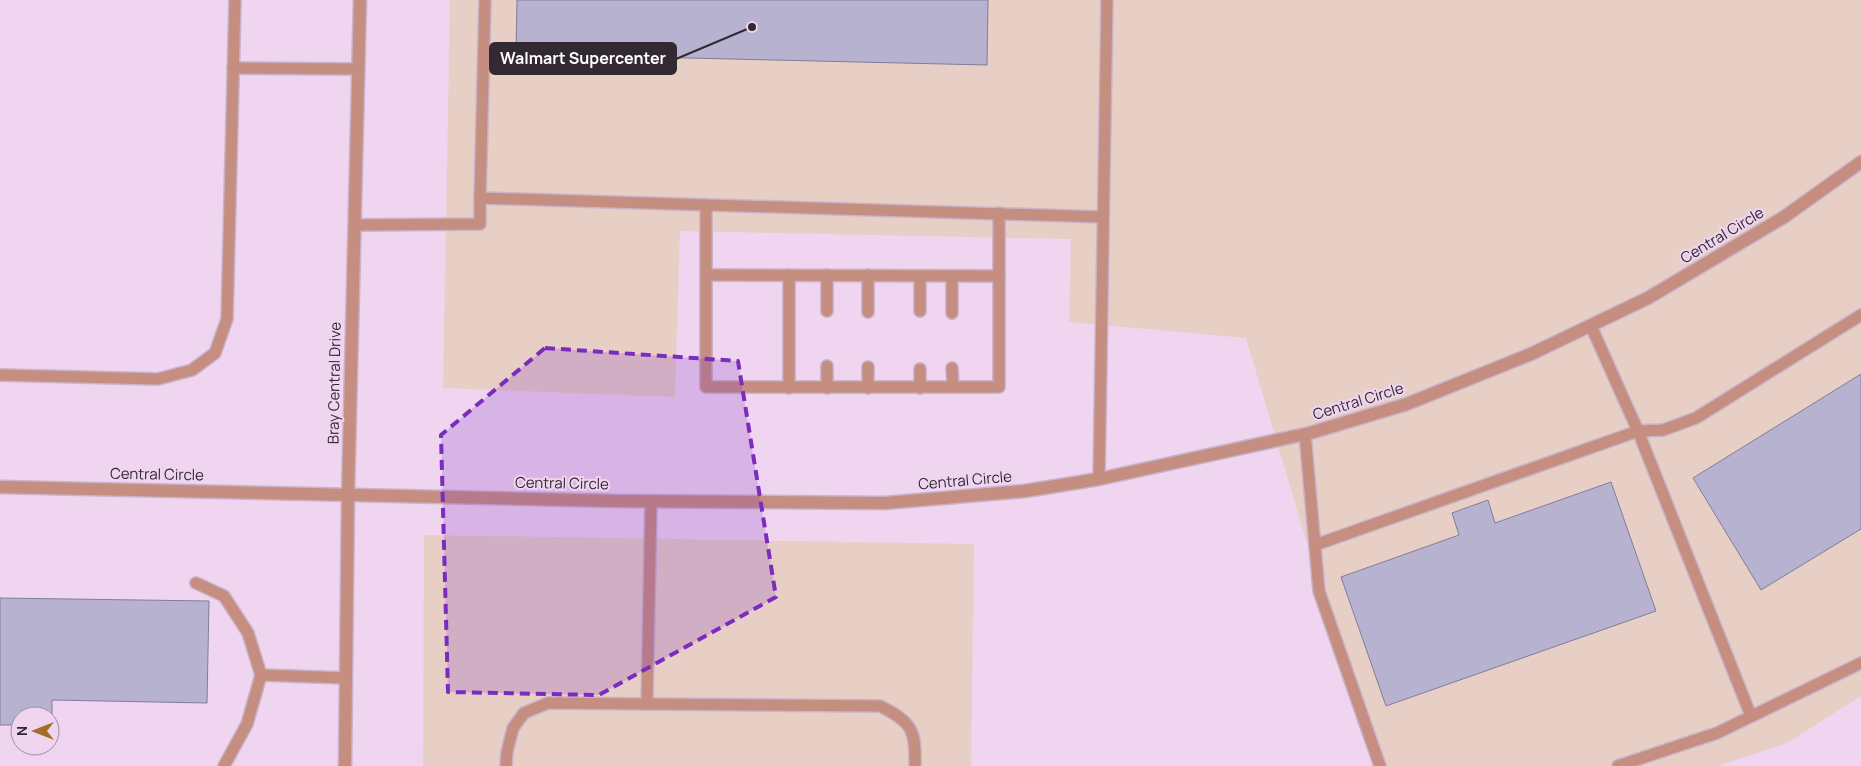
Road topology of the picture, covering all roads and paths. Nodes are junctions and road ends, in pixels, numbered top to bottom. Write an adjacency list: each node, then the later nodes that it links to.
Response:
1 (235, 0): 5 (lane)
2 (360, 0): 6 (street, Bray Central Drive)
3 (484, 0): 8 (lane)
4 (1107, 0): 11 (lane)
5 (233, 68): 6 (lane); 30 (lane)
6 (358, 70): 12 (street, Bray Central Drive)
7 (1861, 162): 25 (street, Central Circle)
8 (480, 198): 9 (lane); 12 (lane)
9 (706, 205): 10 (lane); 13 (lane)
10 (999, 214): 11 (lane); 19 (lane)
11 (1103, 217): 38 (lane)
12 (354, 226): 40 (street, Bray Central Drive)
13 (706, 275): 14 (lane); 32 (lane)
14 (789, 275): 15 (lane); 32 (lane)
15 (827, 275): 16 (lane); 20 (lane)
16 (868, 275): 17 (lane); 22 (lane)
17 (920, 276): 18 (lane); 21 (lane)
18 (952, 276): 19 (lane); 23 (lane)
19 (999, 276): 31 (lane)
20 (827, 311)
21 (920, 311)
22 (868, 312)
23 (952, 313)
24 (1861, 315): 36 (lane)
25 (1591, 326): 36 (lane); 37 (street, Central Circle)
26 (827, 366): 33 (lane)
27 (868, 367): 34 (lane)
28 (952, 368): 31 (lane)
29 (920, 369): 35 (lane)
30 (0, 376)
31 (953, 387): 35 (lane)
32 (789, 388): 33 (lane)
33 (827, 388): 34 (lane)
34 (868, 388): 35 (lane)
35 (920, 388)
36 (1638, 431): 42 (lane); 48 (lane)
37 (1305, 434): 38 (street, Central Circle); 42 (lane)
38 (1099, 479): 41 (street, Central Circle)
39 (0, 487): 40 (street, Central Circle)
40 (348, 495): 41 (street, Central Circle); 46 (street, Bray Central Drive)
41 (651, 501): 47 (lane)
42 (1315, 545): 53 (lane)
43 (196, 583): 45 (lane)
44 (1861, 664): 48 (lane)
45 (261, 675): 46 (lane); 49 (lane)
46 (346, 678): 50 (street, Bray Central Drive)
47 (647, 704): 51 (lane); 52 (lane)
48 (1751, 716): 54 (lane)
49 (224, 766)
50 (345, 766)
51 (506, 766)
52 (914, 766)
53 (1380, 766)
54 (1618, 766)

